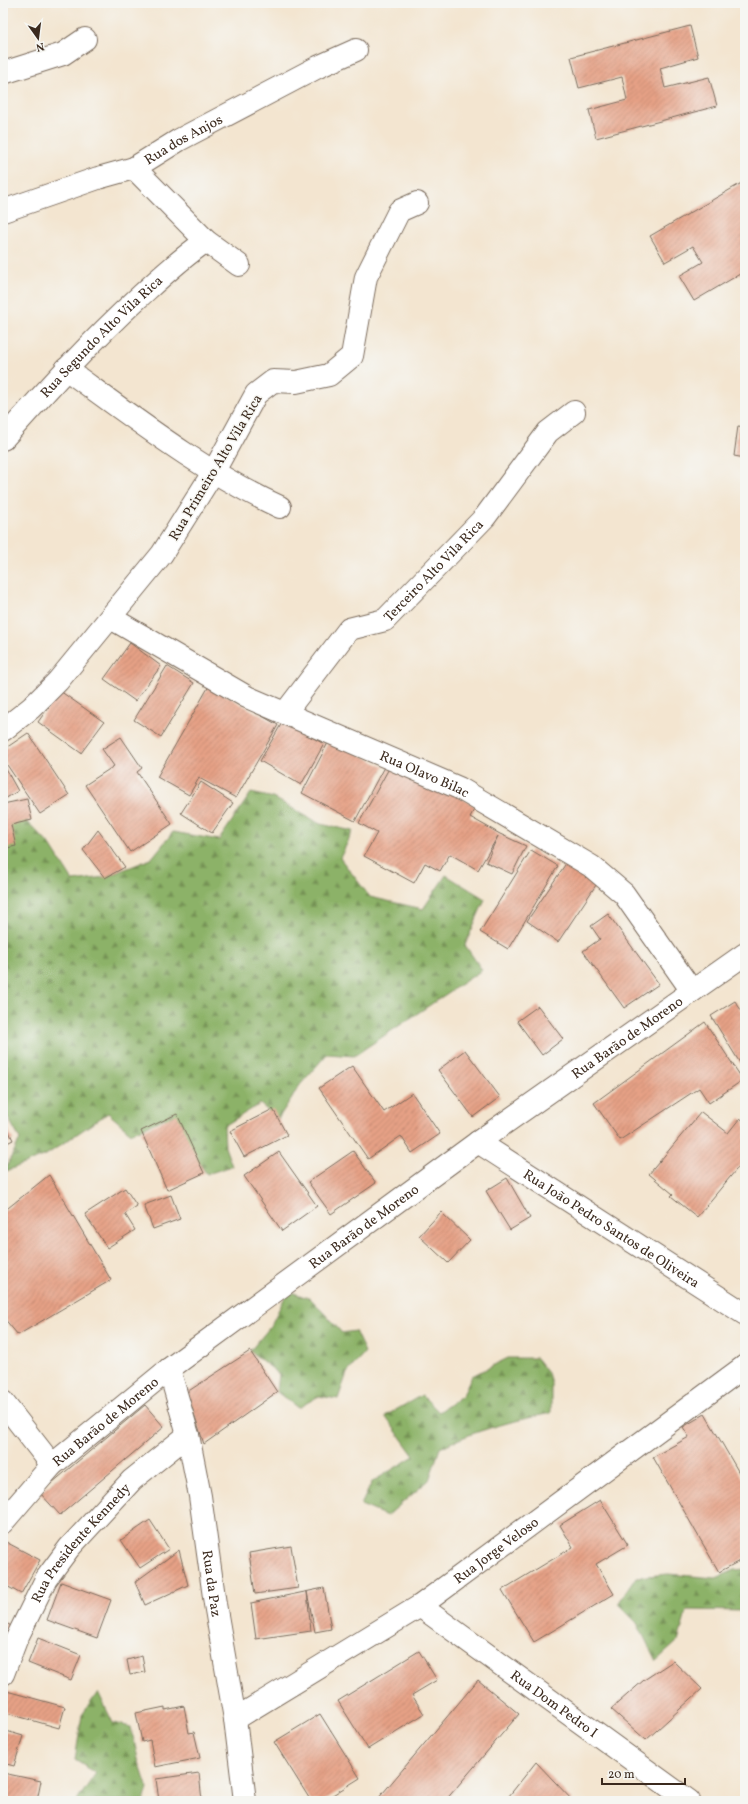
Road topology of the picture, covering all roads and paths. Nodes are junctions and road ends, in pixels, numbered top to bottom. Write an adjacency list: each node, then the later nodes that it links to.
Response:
1 (85, 39): 3 (street)
2 (356, 50): 4 (street, Rua dos Anjos)
3 (3, 73)
4 (134, 168): 6 (street, Rua dos Anjos); 7 (street)
5 (417, 203): 12 (street, Rua Primeiro Alto Vila Rica)
6 (3, 211)
7 (206, 241): 8 (street); 9 (street, Rua Segundo Alto Vila Rica)
8 (239, 265)
9 (66, 369): 11 (street, Rua Segundo Alto Vila Rica); 12 (street)
10 (574, 412): 15 (street, Terceiro Alto Vila Rica)
11 (3, 439)
12 (214, 471): 13 (street); 14 (street, Rua Primeiro Alto Vila Rica)
13 (280, 507)
14 (111, 618): 15 (street, Rua Olavo Bilac); 16 (street, Rua Primeiro Alto Vila Rica)
15 (285, 713): 18 (street, Rua Olavo Bilac)
16 (3, 730)
17 (745, 954): 18 (street, Rua Barão de Moreno)
18 (692, 991): 19 (street, Rua Barão de Moreno)
19 (478, 1142): 20 (street, Rua João Pedro Santos de Oliveira); 22 (street, Rua Barão de Moreno)
20 (745, 1314)
21 (745, 1366): 27 (street, Rua Jorge Veloso)
22 (168, 1369): 24 (street, Rua da Paz); 25 (street, Rua Barão de Moreno)
23 (3, 1402): 25 (street)
24 (188, 1435): 28 (street, Rua Presidente Kennedy); 29 (street, Rua da Paz)
25 (52, 1465): 26 (street, Rua Barão de Moreno)
26 (3, 1522)
27 (420, 1606): 29 (street, Rua Jorge Veloso); 31 (street, Rua Dom Pedro I)
28 (3, 1674)
29 (235, 1719): 30 (street, Rua da Paz)
30 (245, 1801)
31 (689, 1801)

